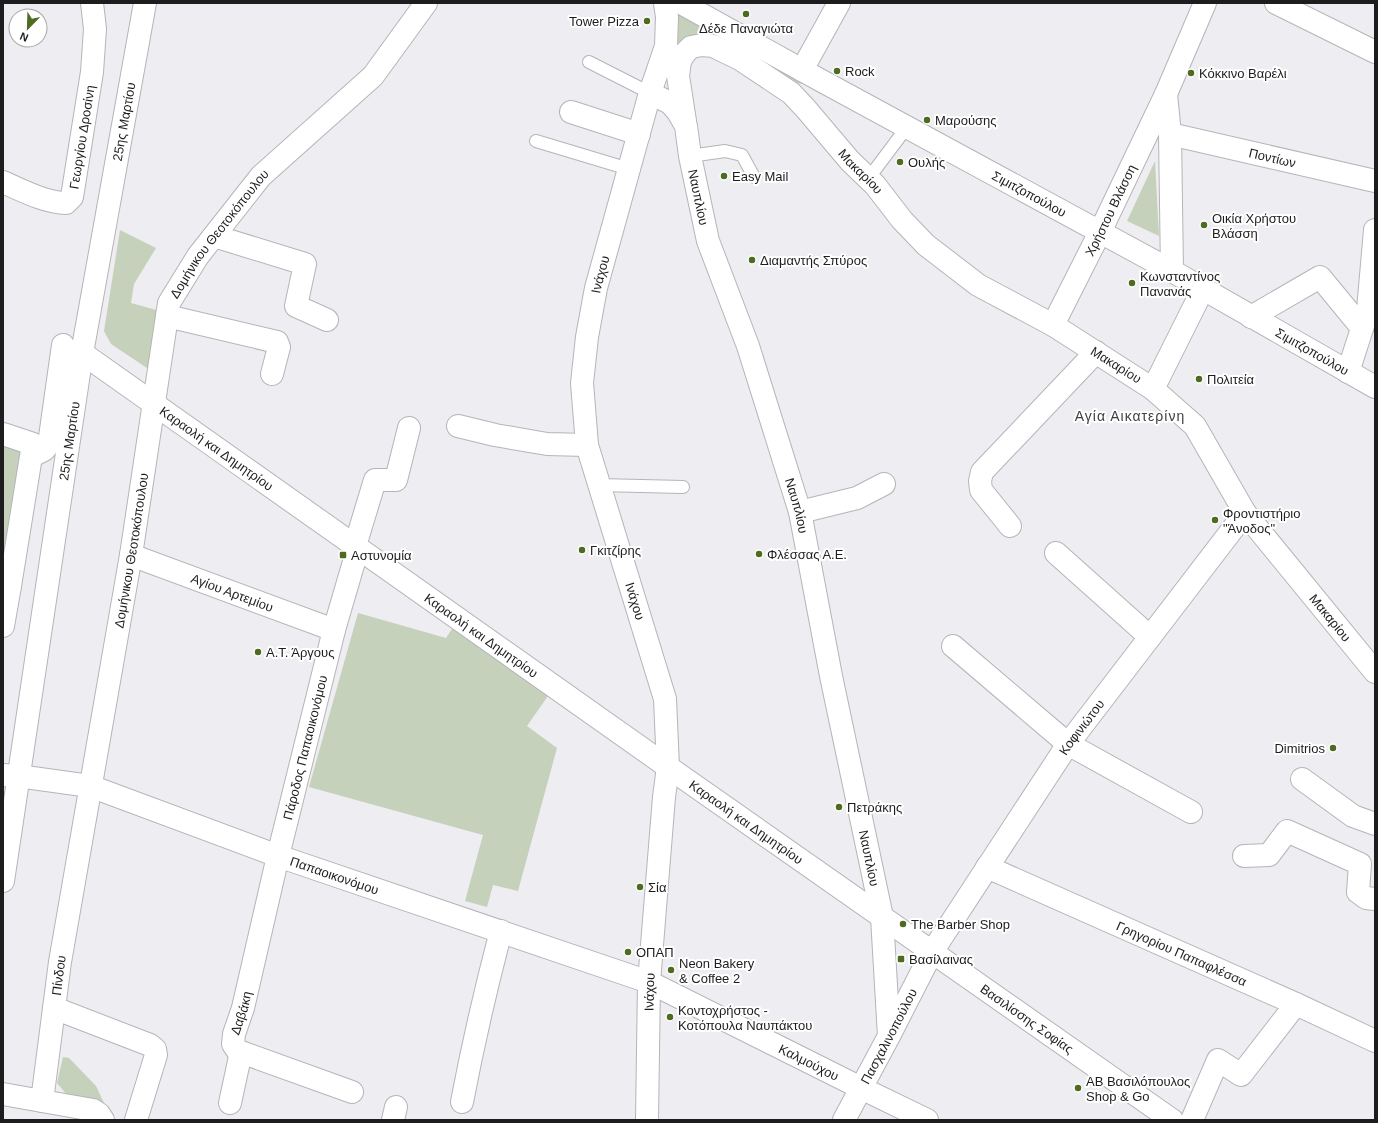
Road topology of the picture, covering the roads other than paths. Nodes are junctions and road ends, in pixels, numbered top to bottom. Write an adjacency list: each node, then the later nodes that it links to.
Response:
1 (92, 3): 26 (street, Γεωργίου Δροσίνη)
2 (145, 3): 37 (street, 25ης Μαρτίου)
3 (426, 3): 28 (street, Δομήνικου Θεοτοκόπουλου)
4 (665, 3): 12 (street)
5 (681, 3): 11 (street, Σιμιτζοπούλου)
6 (838, 3): 11 (street)
7 (1205, 3): 13 (street, Χρήστου Βλάσση)
8 (1276, 3): 9 (street)
9 (1375, 52)
10 (589, 62): 12 (lane)
11 (811, 75): 14 (street); 17 (street, Σιμιτζοπούλου)
12 (650, 93): 16 (street, Ναυπλίου); 18 (street, Ινάχου)
13 (1166, 94): 19 (street, Χρήστου Βλάσση); 27 (street, Χρήστου Βλάσση)
14 (806, 109): 16 (street, Μακαρίου); 24 (street, Μακαρίου)
15 (571, 112): 18 (street)
16 (686, 126): 21 (street, Ναυπλίου)
17 (907, 127): 24 (lane); 27 (street, Σιμιτζοπούλου)
18 (639, 134): 22 (street, Ινάχου)
19 (1170, 134): 25 (street, Ποντίων); 30 (street, Χρήστου Βλάσση)
20 (536, 141): 22 (lane)
21 (690, 156): 23 (lane); 52 (street, Ναυπλίου)
22 (629, 169): 47 (street, Ινάχου)
23 (754, 178)
24 (868, 179): 35 (street, Μακαρίου)
25 (1375, 181)
26 (3, 182)
27 (1100, 232): 30 (street, Σιμιτζοπούλου); 35 (street, Χρήστου Βλάσση)
28 (214, 236): 32 (street, Δομήνικου Θεοτοκόπουλου); 34 (street)
29 (1374, 237): 36 (street)
30 (1172, 271): 31 (street, Σιμιτζοπούλου)
31 (1203, 289): 33 (street, Σιμιτζοπούλου); 42 (street)
32 (167, 316): 40 (street); 43 (street, Δομήνικου Θεοτοκόπουλου)
33 (1251, 317): 36 (street); 39 (street, Σιμιτζοπούλου)
34 (327, 320)
35 (1053, 325): 38 (street, Μακαρίου)
36 (1362, 328): 39 (street)
37 (73, 349): 43 (street, Καραολή και Δημητρίου); 48 (street); 66 (street, 25ης Μαρτίου)
38 (1096, 352): 42 (street, Μακαρίου); 54 (street)
39 (1348, 372): 41 (street, Σιμιτζοπούλου)
40 (272, 374)
41 (1375, 387)
42 (1153, 389): 53 (street, Μακαρίου)
43 (153, 403): 55 (street, Καραολή και Δημητρίου); 57 (street, Δομήνικου Θεοτοκόπουλου)
44 (458, 426): 47 (street)
45 (409, 428): 55 (street, Πάροδος Παπαοικονόμου)
46 (3, 434): 48 (street)
47 (587, 445): 50 (street, Ινάχου)
48 (33, 450): 58 (street)
49 (884, 484): 52 (street)
50 (599, 485): 51 (lane); 65 (street, Ινάχου)
51 (683, 487)
52 (800, 512): 76 (street, Ναυπλίου)
53 (1245, 513): 61 (street, Κοφινιώτου); 63 (street, Μακαρίου)
54 (1010, 526)
55 (356, 547): 60 (street, Πάροδος Παπαοικονόμου); 65 (street, Καραολή και Δημητρίου)
56 (1056, 553): 61 (street)
57 (131, 555): 60 (street, Αγίου Αρτεμίου); 68 (street, Δομήνικου Θεοτοκόπουλου)
58 (7, 585): 59 (street)
59 (3, 626)
60 (334, 630): 71 (street, Πάροδος Παπαοικονόμου)
61 (1150, 637): 64 (street, Κοφινιώτου)
62 (953, 646): 64 (street)
63 (1375, 672)
64 (1068, 744): 69 (street); 73 (street, Κοφινιώτου)
65 (668, 767): 76 (street, Καραολή και Δημητρίου); 79 (street, Ινάχου)
66 (10, 776): 68 (street, Παπαοικονόμου); 74 (street, 25ης Μαρτίου)
67 (1302, 779): 70 (street)
68 (90, 786): 71 (street, Παπαοικονόμου); 81 (street, Πίνδου)
69 (1191, 812)
70 (1375, 824)
71 (278, 856): 77 (street, Παπαοικονόμου); 84 (street, Δαβάκη)
72 (1244, 856): 75 (street)
73 (987, 867): 78 (street, Κοφινιώτου); 80 (street, Γρηγορίου Παπαφλέσσα)
74 (3, 881)
75 (1375, 899)
76 (882, 917): 78 (street, Βασιλίσσης Σοφίας); 82 (street, Ναυπλίου)
77 (501, 931): 79 (street, Παπαοικονόμου); 89 (street)
78 (932, 952): 82 (street, Πασχαλινοπούλου); 96 (street, Βασιλίσσης Σοφίας)
79 (649, 982): 85 (street, Καλμούχου); 93 (street, Ινάχου)
80 (1296, 1004): 83 (street, Γρηγορίου Παπαφλέσσα); 97 (street)
81 (54, 1008): 88 (street, Πίνδου); 92 (street)
82 (889, 1036): 85 (street, Πασχαλινοπούλου)
83 (1375, 1041)
84 (241, 1052): 86 (street, Δαβάκη); 90 (street)
85 (861, 1088): 94 (street, Πασχαλινοπούλου); 95 (street, Καλμούχου)
86 (352, 1092)
87 (3, 1094): 88 (street)
88 (42, 1101): 91 (street)
89 (462, 1102)
90 (230, 1103)
91 (103, 1120)
92 (136, 1120)
93 (647, 1120)
94 (844, 1120)
95 (927, 1120)
96 (1172, 1120)
97 (1192, 1120)

